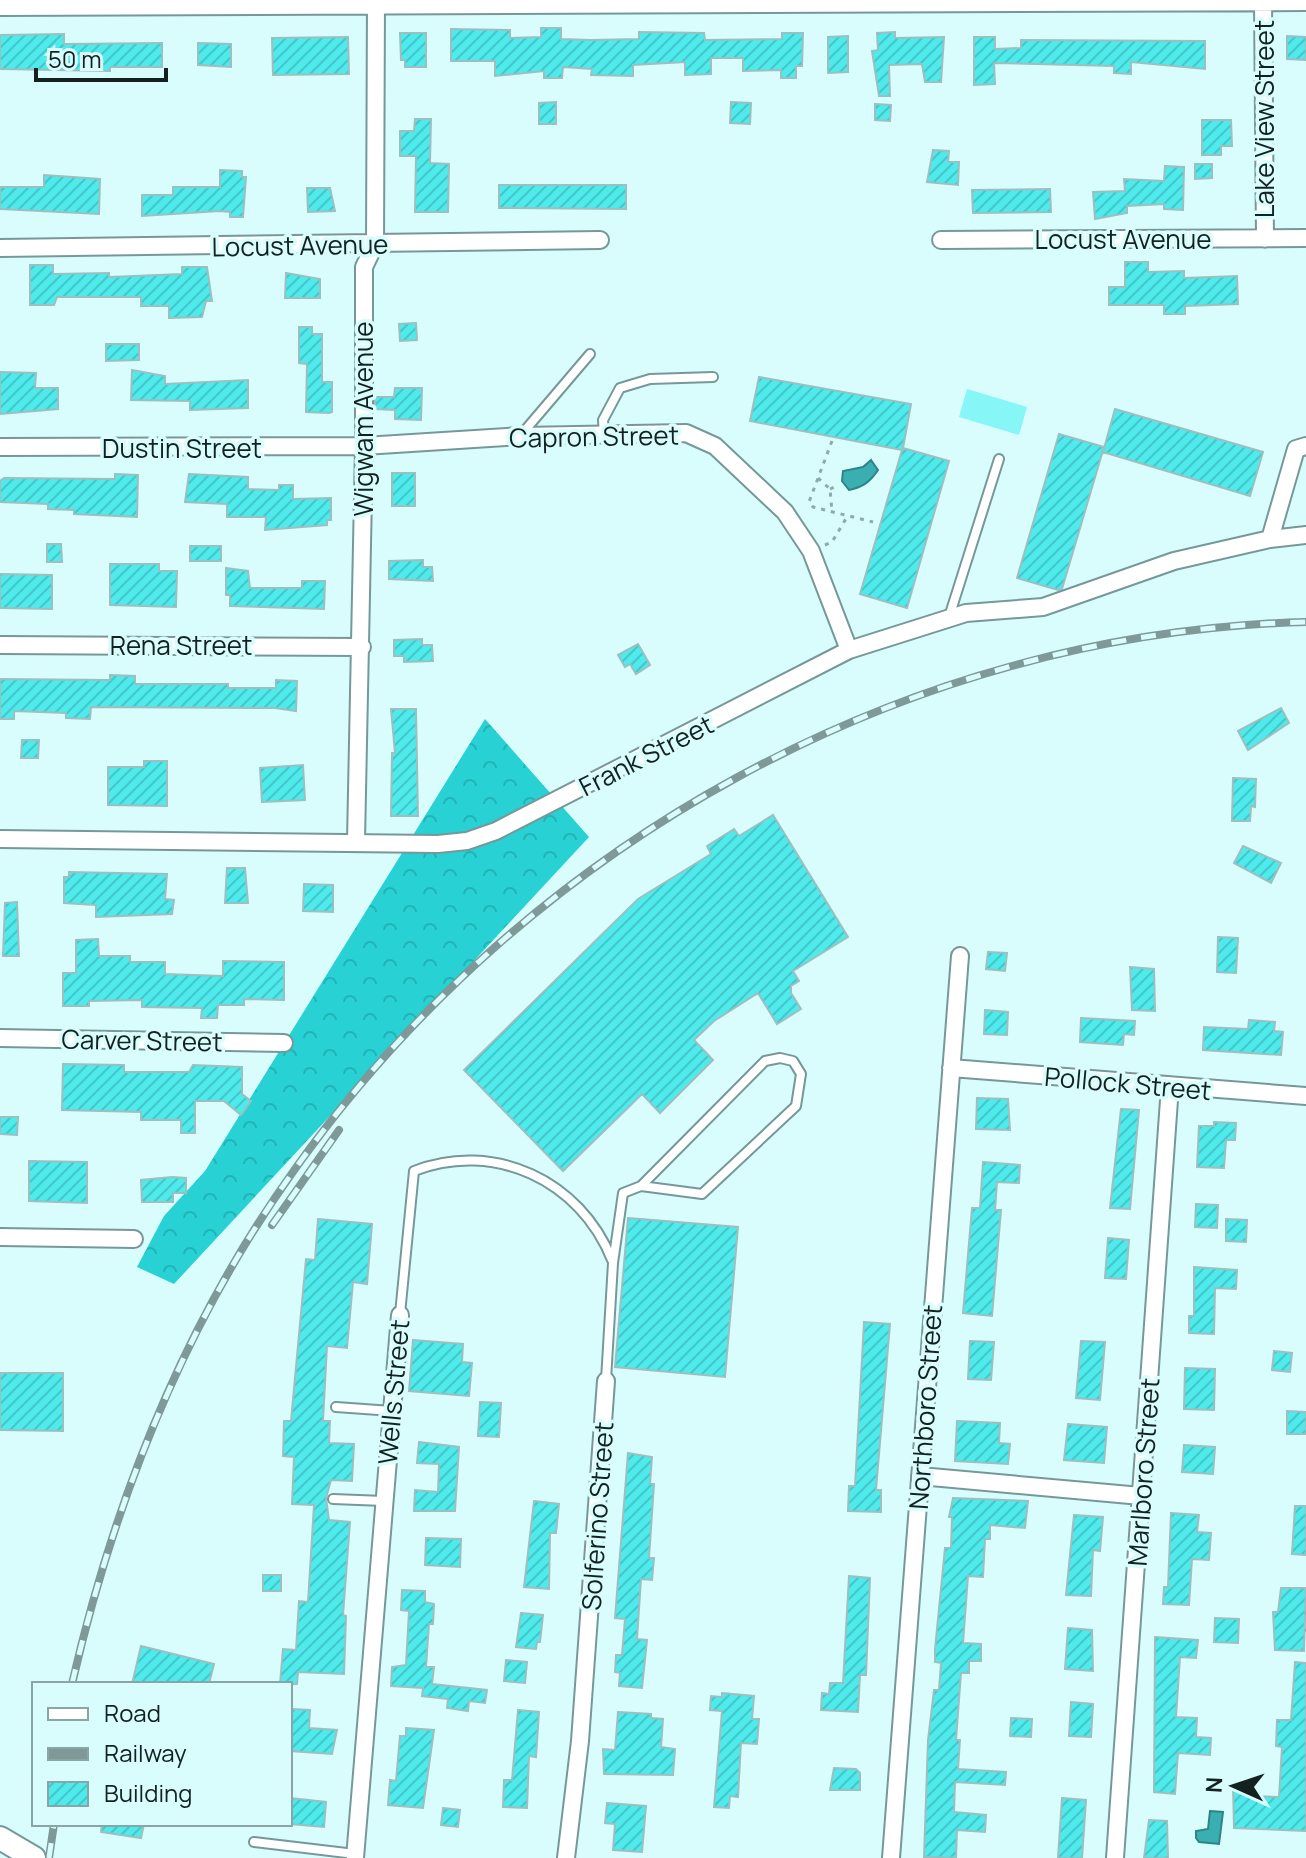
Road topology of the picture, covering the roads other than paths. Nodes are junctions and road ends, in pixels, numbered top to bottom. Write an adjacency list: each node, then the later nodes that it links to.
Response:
1 (1263, 1): 3 (street); 4 (street); 9 (street, Lake View Street)
2 (376, 2): 5 (street); 7 (street); 12 (street, Wigwam Avenue)
3 (1306, 2)
4 (762, 3): 6 (street)
5 (576, 4): 6 (street)
6 (664, 4)
7 (0, 7)
8 (1306, 238): 9 (street, Locust Avenue)
9 (1265, 239): 11 (street, Locust Avenue)
10 (600, 240): 12 (street, Locust Avenue)
11 (941, 240)
12 (375, 244): 13 (street, Locust Avenue); 18 (street, Wigwam Avenue)
13 (0, 248)
14 (590, 354): 16 (lane)
15 (713, 377): 17 (lane)
16 (521, 436): 17 (street, Capron Street); 18 (street, Capron Street)
17 (604, 436): 27 (street, Capron Street)
18 (364, 446): 20 (street, Dustin Street); 26 (street, Wigwam Avenue)
19 (1306, 446): 23 (street)
20 (0, 447)
21 (999, 459): 24 (lane)
22 (1306, 535): 23 (street, Frank Street)
23 (1270, 539): 24 (street, Frank Street)
24 (949, 618): 27 (street, Frank Street)
25 (0, 645): 26 (street, Rena Street)
26 (362, 647): 29 (street, Wigwam Avenue)
27 (849, 650): 29 (street, Frank Street)
28 (0, 839): 29 (street, Frank Street)
29 (356, 841)
30 (960, 956): 33 (street, Northboro Street)
31 (0, 1038): 32 (street, Carver Street)
32 (284, 1043)
33 (951, 1068): 34 (street, Pollock Street); 44 (street, Northboro Street)
34 (1170, 1086): 35 (street, Pollock Street); 45 (street, Marlboro Street)
35 (1306, 1096)
36 (641, 1186): 36 (lane, Solferino Street); 39 (lane, Solferino Street)
37 (0, 1237): 38 (street)
38 (134, 1239)
39 (613, 1263): 40 (lane, Wells Street); 41 (lane, Solferino Street)
40 (400, 1315): 43 (street, Wells Street)
41 (606, 1381): 52 (street, Solferino Street)
42 (336, 1407): 43 (lane)
43 (392, 1411): 47 (street, Wells Street)
44 (920, 1476): 45 (street); 53 (street, Northboro Street)
45 (1141, 1496): 54 (street, Marlboro Street)
46 (333, 1499): 47 (lane)
47 (384, 1501): 50 (street, Wells Street)
48 (5, 1842): 51 (main road)
49 (254, 1842): 50 (lane)
50 (355, 1856)
51 (34, 1858)
52 (566, 1858)
53 (891, 1858)
54 (1115, 1858)

